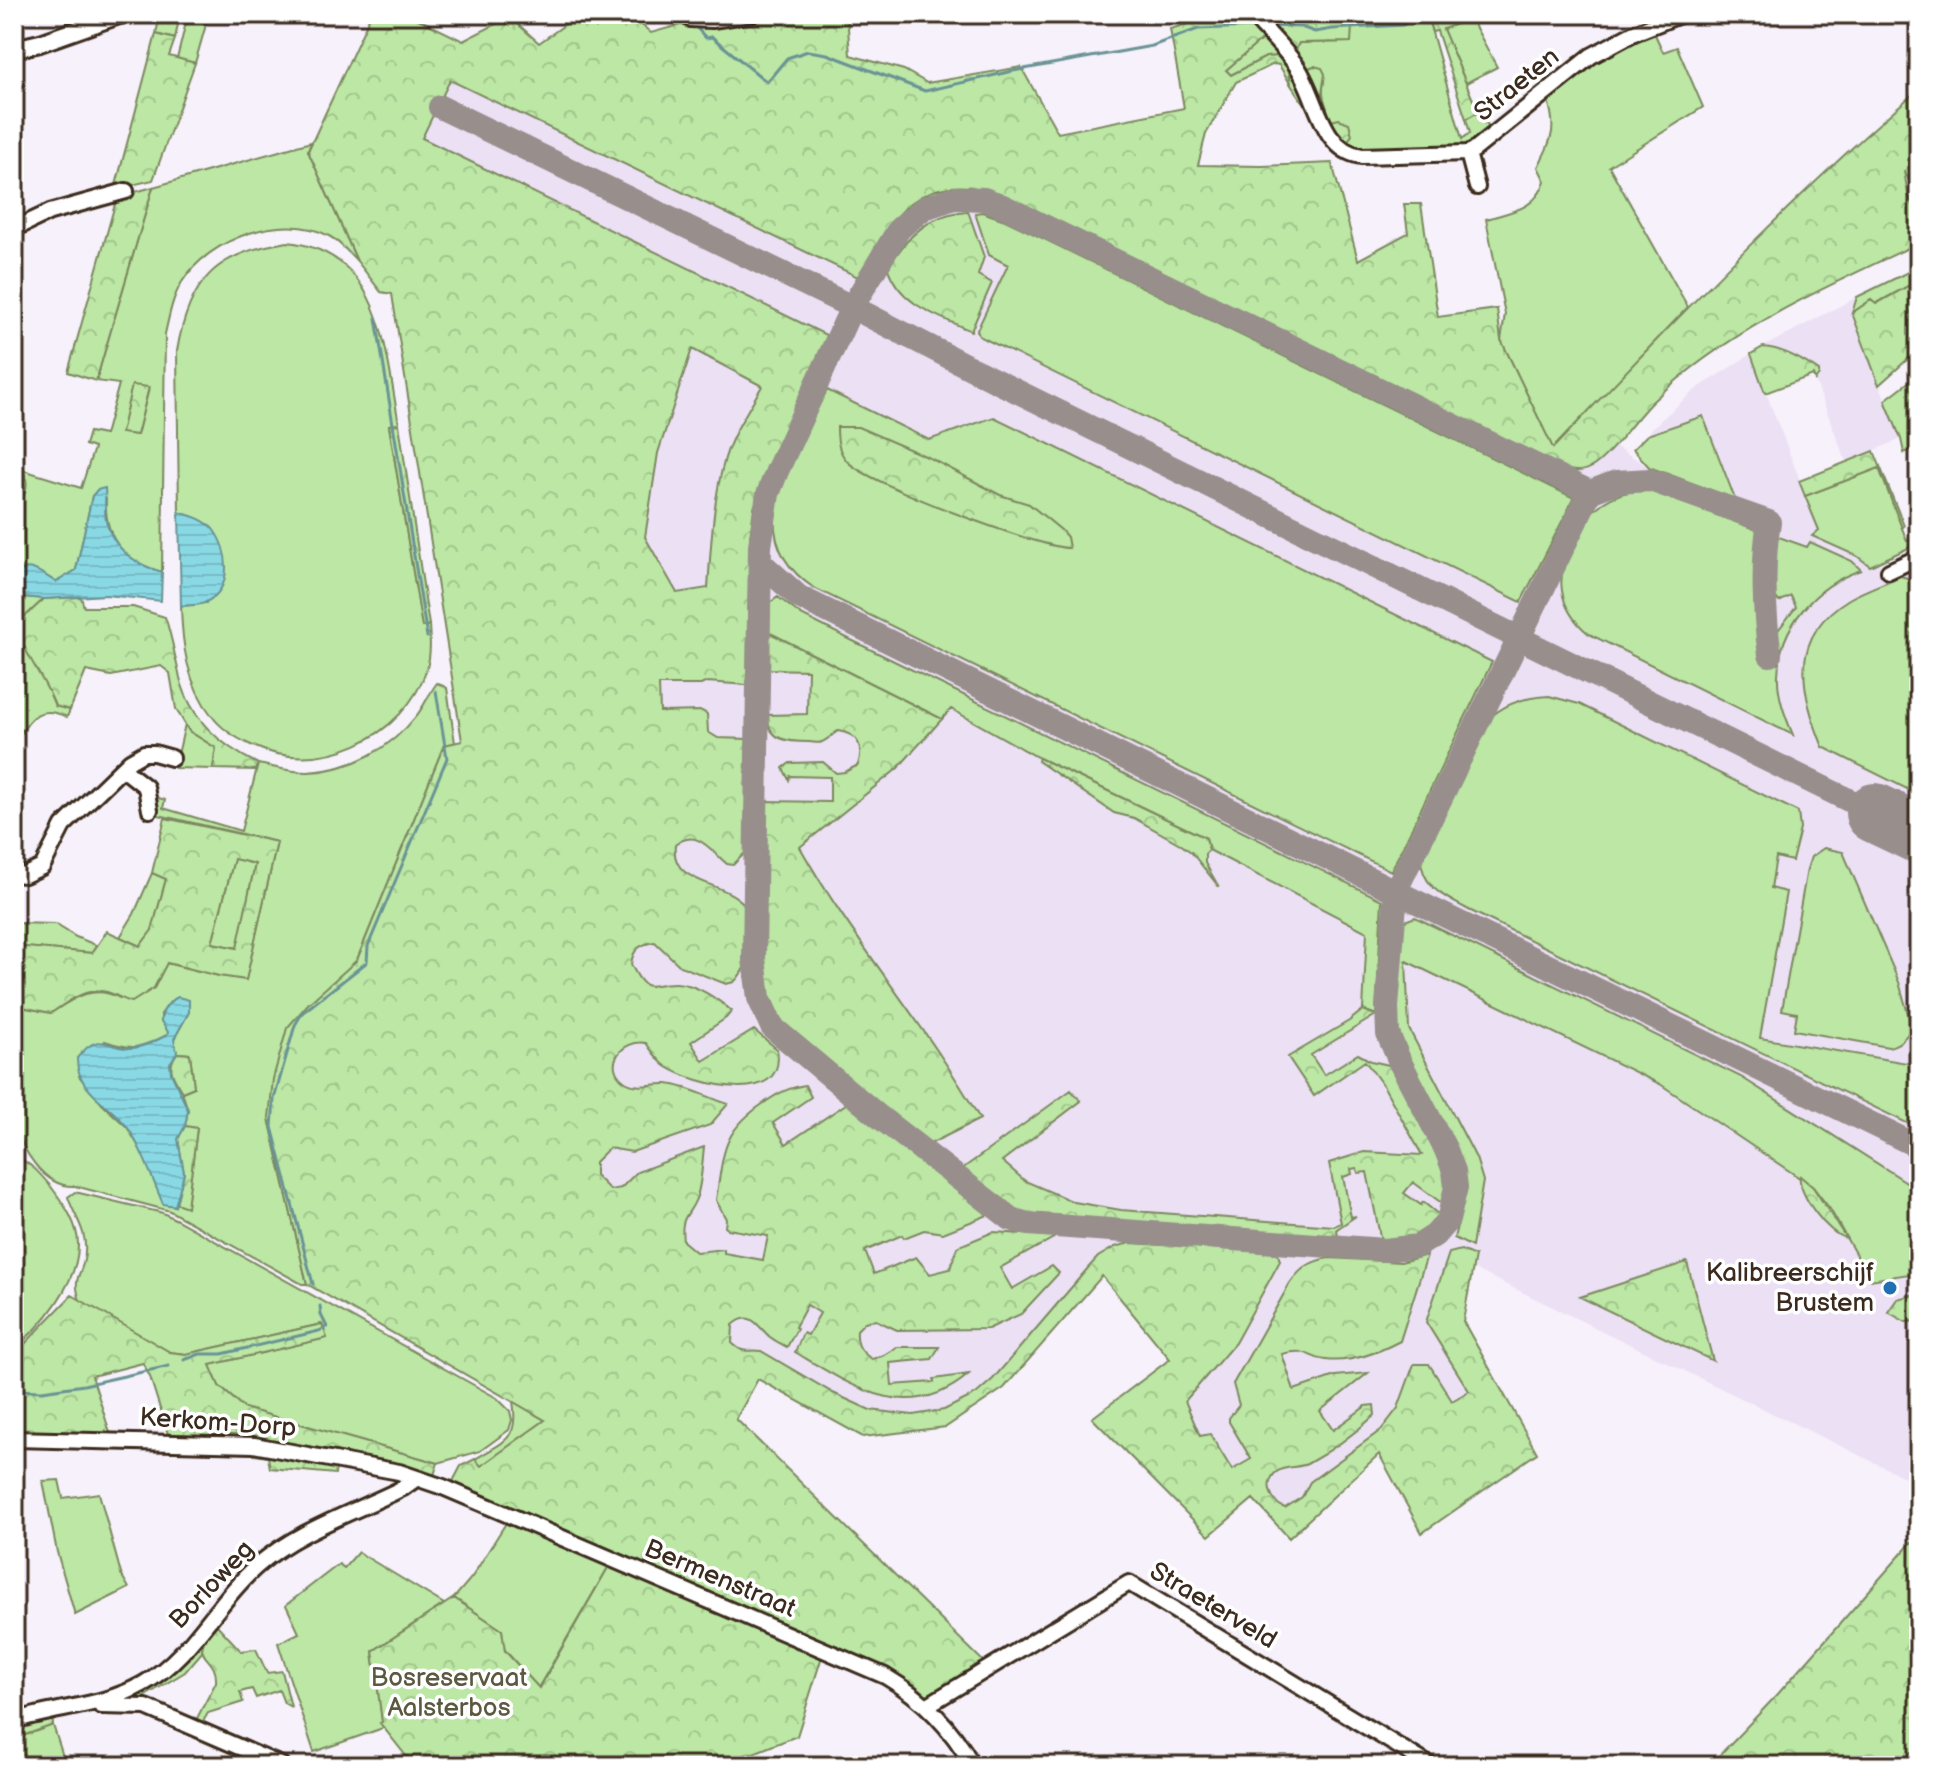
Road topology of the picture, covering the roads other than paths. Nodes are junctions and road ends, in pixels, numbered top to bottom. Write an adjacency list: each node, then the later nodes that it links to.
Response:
1 (122, 14): 6 (main road)
2 (752, 14): 5 (street)
3 (1251, 14): 9 (street, Straeten)
4 (1682, 14): 9 (street, Straeten)
5 (690, 19)
6 (75, 29): 7 (main road); 8 (main road)
7 (14, 38)
8 (14, 49)
9 (1468, 153): 10 (street, Straeten)
10 (1477, 187)
11 (126, 191): 12 (street)
12 (14, 229)
13 (1919, 557): 14 (street)
14 (1889, 571)
15 (172, 758): 16 (street)
16 (123, 769): 17 (street); 18 (street)
17 (150, 810)
18 (14, 874)
19 (14, 1439): 20 (street, Kerkom-Dorp)
20 (417, 1478): 21 (street, Bermenstraat); 22 (street, Borloweg)
21 (928, 1705): 25 (street, Bermenstraat); 26 (street, Straeterveld)
22 (88, 1706): 23 (street, Borloweg); 24 (street, Borloweg)
23 (14, 1721)
24 (283, 1766)
25 (973, 1766)
26 (1431, 1766)

